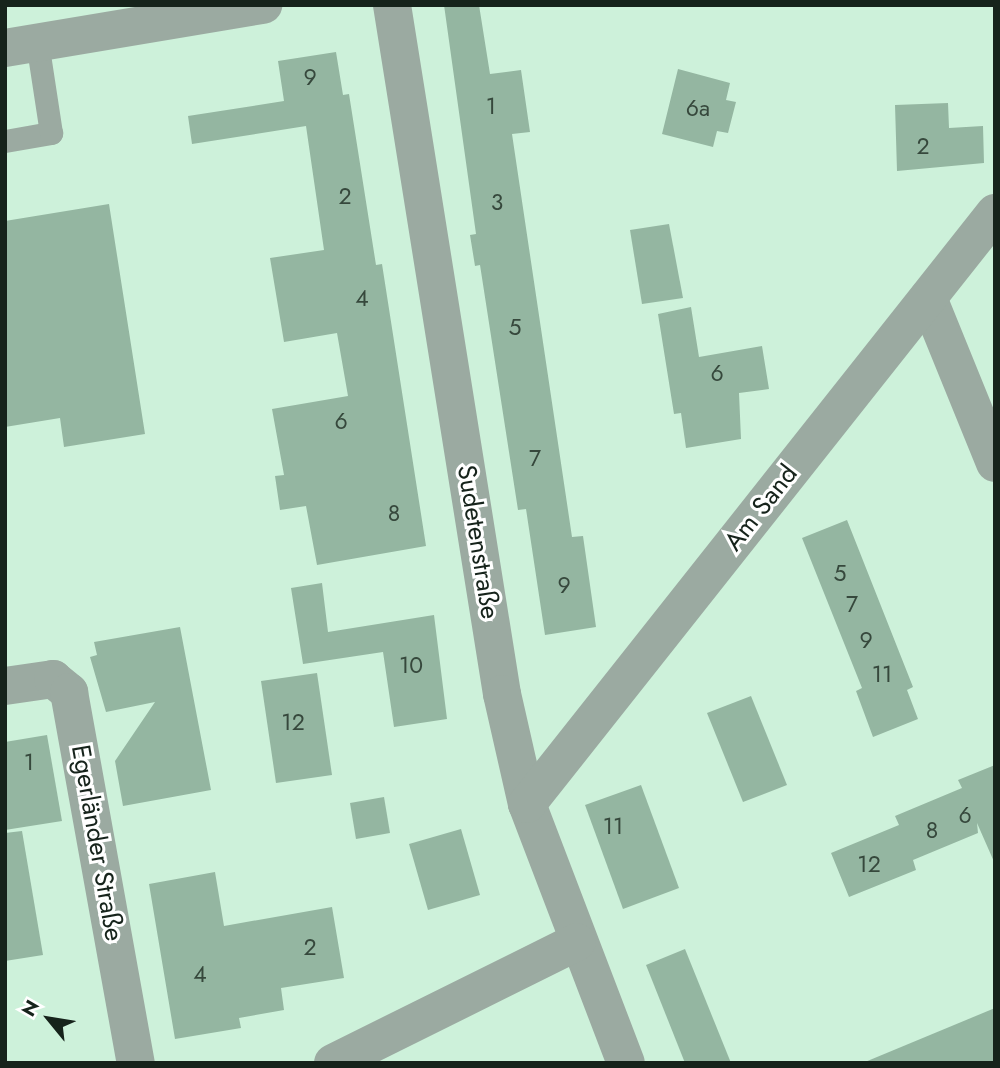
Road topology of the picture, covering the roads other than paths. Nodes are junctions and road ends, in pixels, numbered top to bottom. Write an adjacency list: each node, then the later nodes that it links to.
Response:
1 (263, 5): 3 (street)
2 (393, 5): 10 (street, Sudetenstraße)
3 (113, 17): 4 (street)
4 (21, 45): 5 (lane)
5 (5, 141)
6 (995, 213): 7 (street, Am Sand)
7 (928, 298): 8 (street); 10 (street, Am Sand)
8 (995, 463)
9 (5, 686): 12 (street, Egerländer Straße)
10 (527, 804): 11 (street, Sudetenstraße)
11 (577, 942): 13 (street); 14 (street, Sudetenstraße)
12 (136, 1063)
13 (333, 1063)
14 (626, 1063)

